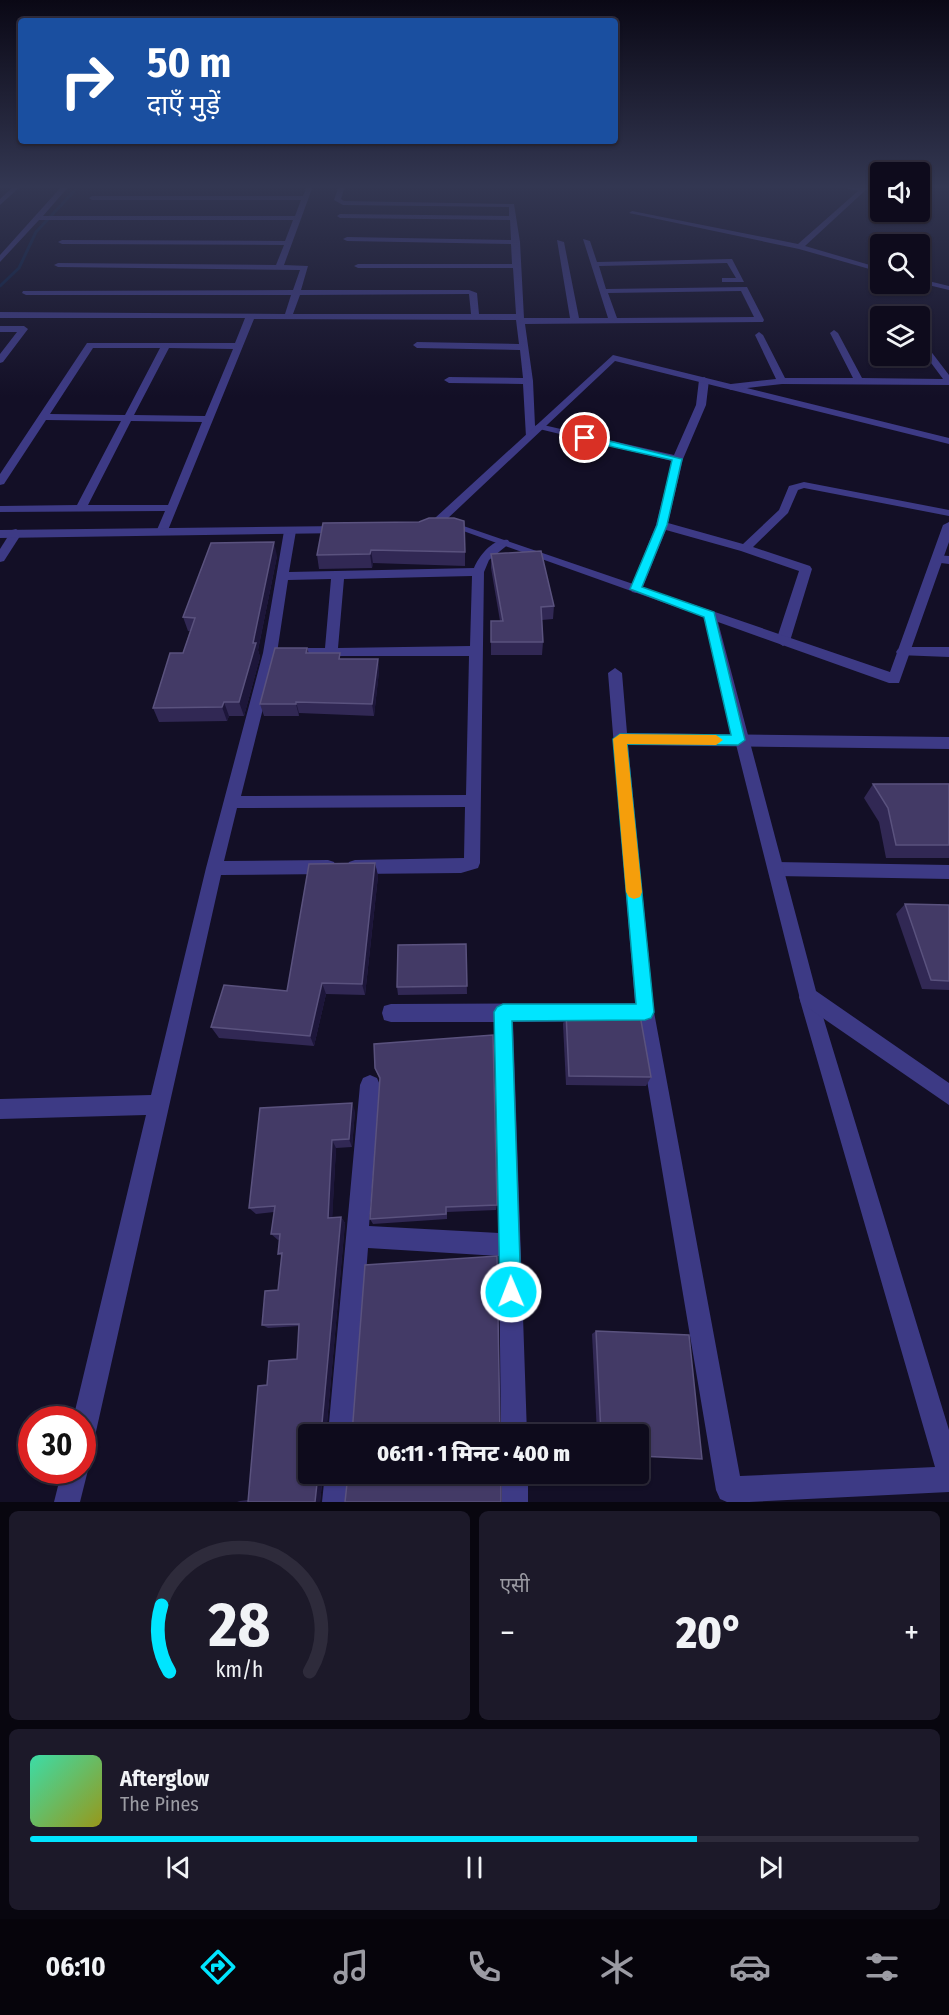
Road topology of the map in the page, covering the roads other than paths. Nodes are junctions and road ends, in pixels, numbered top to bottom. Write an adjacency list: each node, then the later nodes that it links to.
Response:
1 (283, 256): 10 (street)
2 (517, 256): 9 (street)
3 (563, 256): 23 (street)
4 (591, 256): 6 (street)
5 (832, 256): 11 (street)
6 (594, 264): 13 (street); 14 (street)
7 (58, 265): 10 (street)
8 (358, 266): 9 (street)
9 (517, 266): 22 (street)
10 (279, 267): 17 (street)
11 (870, 267)
12 (930, 283): 15 (street)
13 (743, 284): 14 (street); 24 (street)
14 (601, 287): 24 (street)
15 (949, 288)
16 (26, 293): 17 (street)
17 (296, 294): 19 (street); 20 (street)
18 (0, 315): 21 (street)
19 (288, 316): 20 (street); 21 (street)
20 (475, 316): 22 (street)
21 (250, 317): 30 (street)
22 (522, 321): 23 (street); 31 (street)
23 (575, 322): 24 (street)
24 (614, 322)
25 (0, 329): 33 (street)
26 (834, 333): 38 (street)
27 (759, 334): 37 (street)
28 (166, 345): 30 (street); 41 (street); 42 (street)
29 (417, 345): 31 (street)
30 (237, 346): 43 (street)
31 (524, 347): 36 (street)
32 (930, 356): 39 (street)
33 (0, 360)
34 (449, 380): 36 (street)
35 (704, 380): 40 (street); 44 (street); 47 (street)
36 (528, 381): 45 (street)
37 (782, 381): 38 (street); 40 (street)
38 (859, 381): 39 (street)
39 (949, 382)
40 (731, 387): 46 (street)
41 (42, 417): 42 (street); 48 (street)
42 (128, 418): 43 (street); 49 (street)
43 (208, 419): 50 (street)
44 (539, 427): 45 (street); 47 (street)
45 (530, 435): 53 (street)
46 (949, 441)
47 (678, 459): 54 (street)
48 (0, 482)
49 (81, 508): 50 (street); 51 (street)
50 (172, 508): 59 (street)
51 (0, 509)
52 (949, 513): 63 (street)
53 (439, 520): 57 (street); 62 (street)
54 (662, 525): 63 (street); 69 (street)
55 (949, 525): 65 (street)
56 (349, 530): 58 (street)
57 (408, 530)
58 (290, 531): 59 (street); 68 (street)
59 (162, 532): 60 (street)
60 (16, 533): 61 (street); 64 (street)
61 (0, 534)
62 (504, 543): 66 (street); 69 (street)
63 (745, 548): 71 (street)
64 (0, 558)
65 (943, 560): 73 (street)
66 (477, 572): 67 (street); 72 (street)
67 (338, 575): 68 (street); 76 (street)
68 (282, 576): 75 (street)
69 (636, 589): 70 (street)
70 (710, 615): 71 (street); 79 (street)
71 (783, 641): 73 (street)
72 (476, 651): 76 (street); 81 (street)
73 (903, 652): 74 (street)
74 (949, 652)
75 (270, 653): 76 (street); 82 (street)
76 (331, 653)
77 (615, 673): 78 (street)
78 (620, 739): 79 (street); 88 (street)
79 (738, 740): 80 (street); 84 (street)
80 (949, 743)
81 (473, 801): 82 (street); 83 (street)
82 (233, 802): 83 (street)
83 (214, 868): 92 (street)
84 (776, 869): 85 (street); 86 (street)
85 (949, 872)
86 (808, 997): 91 (street); 99 (street)
87 (503, 1012): 88 (street); 89 (street); 95 (street)
88 (645, 1012): 100 (street)
89 (391, 1013)
90 (370, 1085): 94 (street)
91 (949, 1095)
92 (159, 1105): 93 (street); 96 (street)
93 (0, 1109)
94 (357, 1236): 95 (street); 97 (street)
95 (510, 1245): 98 (street)
96 (89, 1406)
97 (342, 1424)
98 (514, 1424)
99 (949, 1472)
100 (949, 1479)
101 (72, 1484): 104 (street)
102 (337, 1484): 105 (street)
103 (515, 1484): 106 (street)
104 (67, 1502)
105 (335, 1502)
106 (515, 1502)

